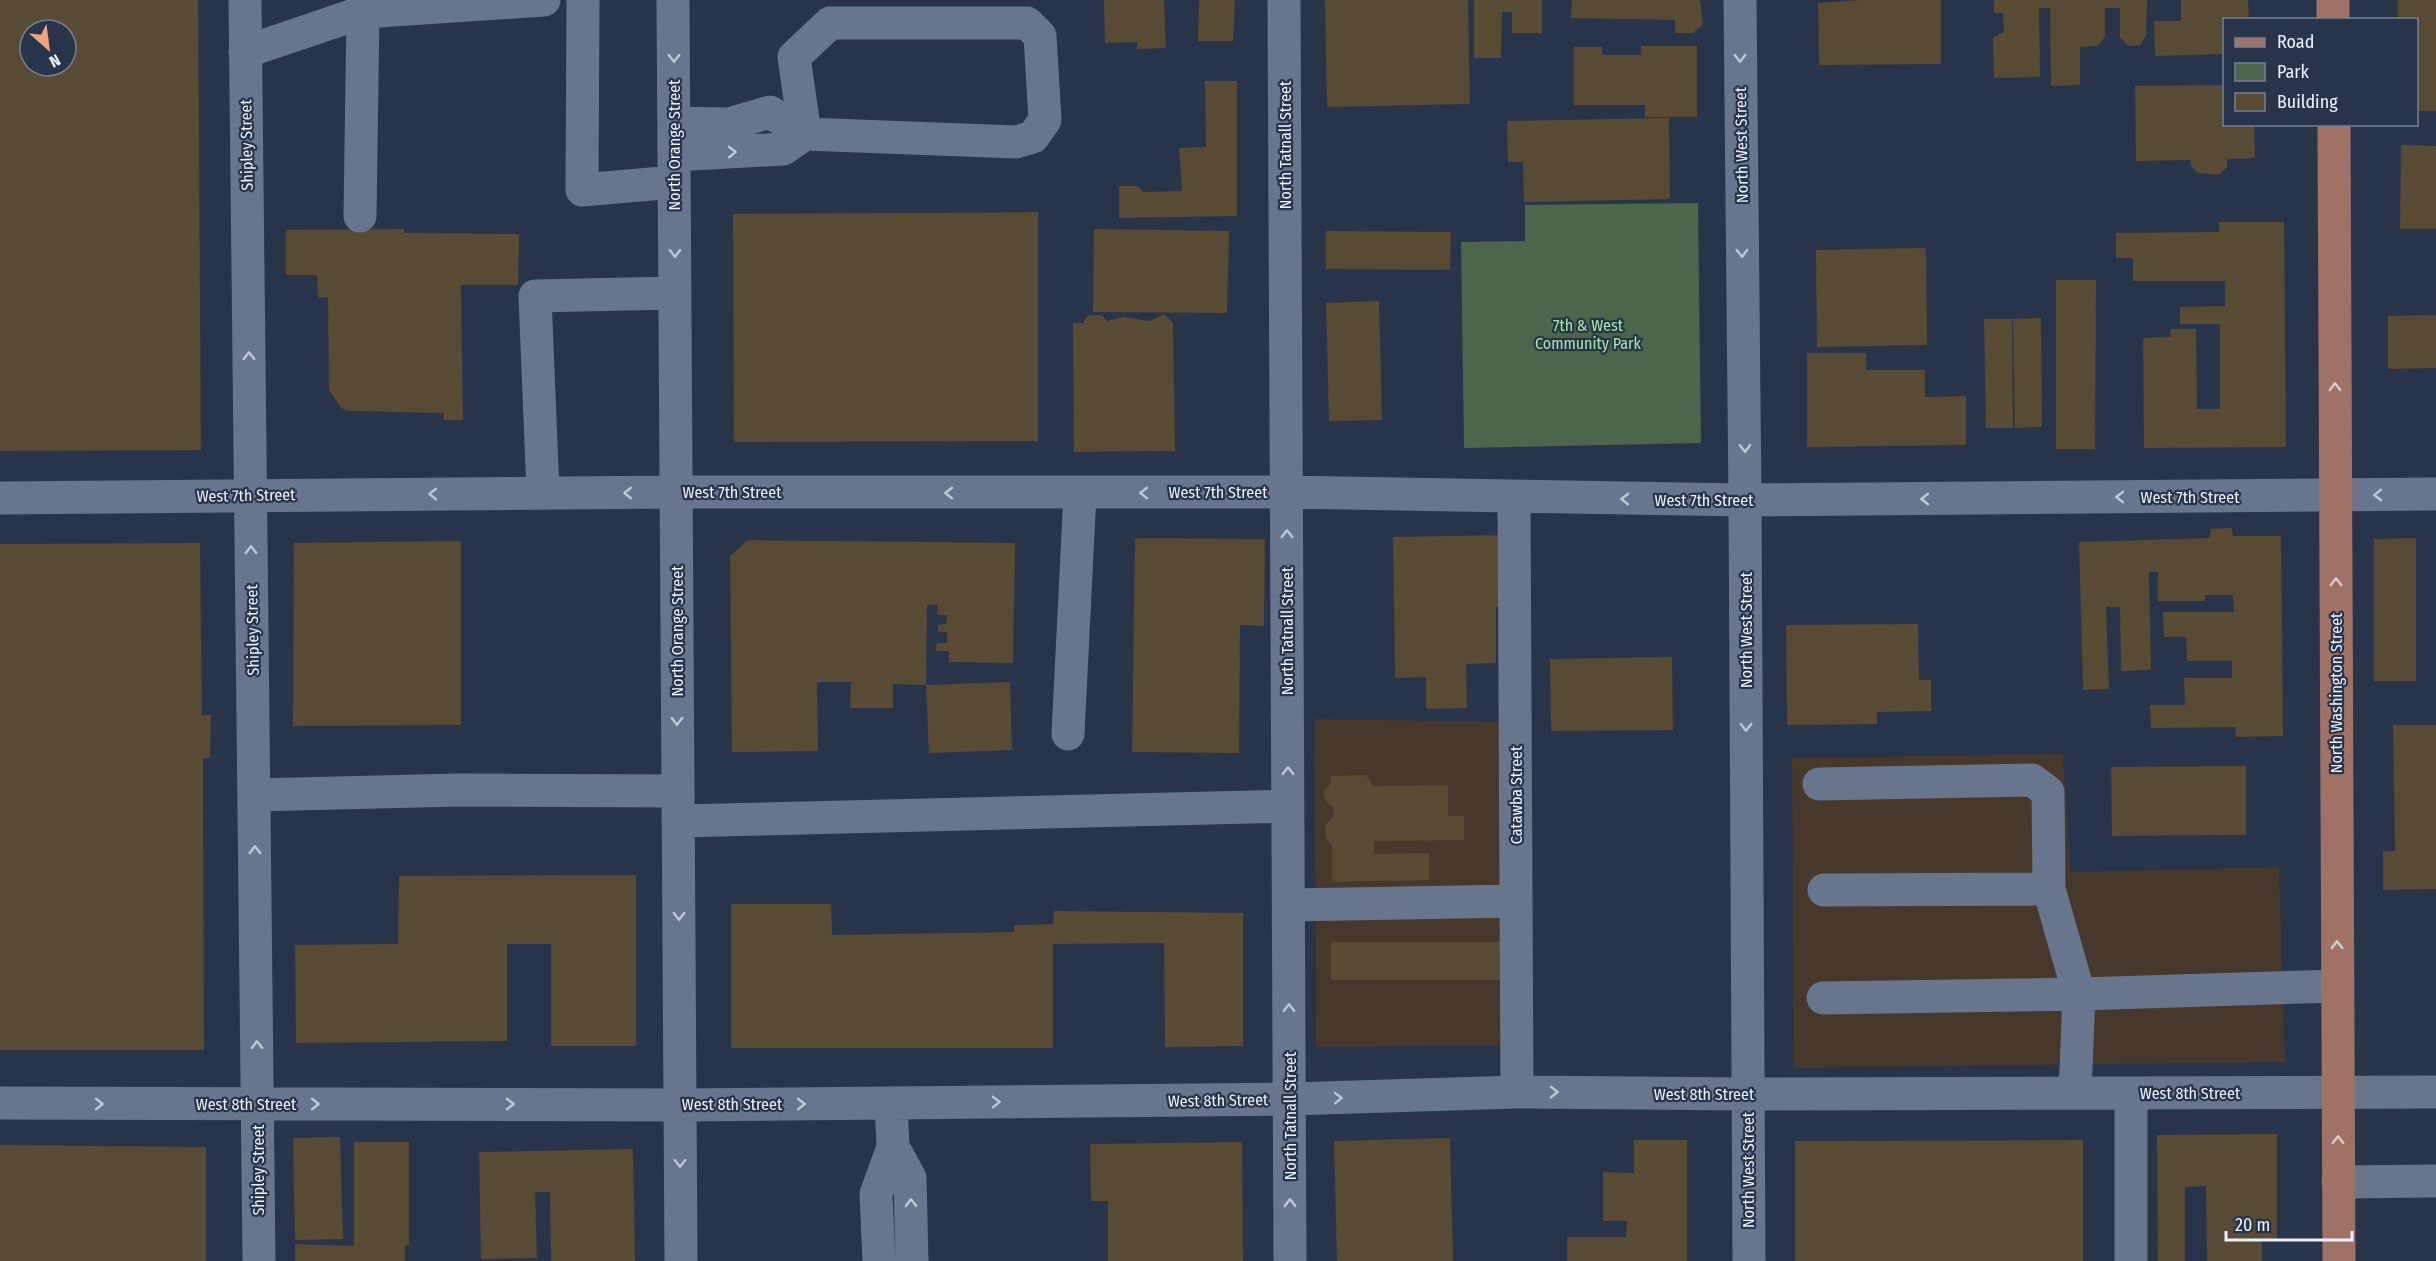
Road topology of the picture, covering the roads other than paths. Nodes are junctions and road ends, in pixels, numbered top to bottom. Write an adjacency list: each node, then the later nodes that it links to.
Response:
1 (244, 0): 10 (street, Shipley Street)
2 (544, 0): 8 (street)
3 (583, 0): 14 (street)
4 (673, 0): 11 (street, North Orange Street, one-way to 11)
5 (1284, 0): 18 (street, North Tatnall Street)
6 (1740, 0): 26 (street, North West Street, one-way to 26)
7 (2333, 0): 9 (main road)
8 (363, 12): 10 (street); 15 (street)
9 (2333, 18)
10 (245, 52): 22 (street, Shipley Street, one-way to 10)
11 (674, 123): 13 (street); 14 (street, North Orange Street)
12 (2334, 126): 23 (main road, North Washington Street, one-way to 12)
13 (805, 134): 13 (street); 14 (street, one-way to 13)
14 (674, 168): 16 (street, North Orange Street, one-way to 16)
15 (360, 216)
16 (675, 293): 17 (street, North Orange Street); 19 (street)
17 (676, 492): 19 (street, West 7th Street, one-way to 19); 20 (street, West 7th Street, one-way to 17); 30 (street, North Orange Street, one-way to 30)
18 (1287, 492): 20 (street, West 7th Street, one-way to 20); 25 (street, West 7th Street); 31 (street, North Tatnall Street, one-way to 18)
19 (543, 493): 22 (street, West 7th Street, one-way to 22)
20 (1080, 493): 27 (street)
21 (2436, 494): 23 (street, West 7th Street, one-way to 23)
22 (251, 495): 24 (street, West 7th Street); 29 (street, Shipley Street, one-way to 22)
23 (2336, 496): 26 (street, West 7th Street, one-way to 26); 36 (main road, North Washington Street, one-way to 23)
24 (0, 498)
25 (1514, 498): 26 (street, West 7th Street, one-way to 25); 34 (street, Catawba Street)
26 (1745, 500): 44 (street, North West Street, one-way to 44)
27 (1068, 734)
28 (1819, 784): 32 (street)
29 (254, 795): 30 (street); 48 (street, Shipley Street, one-way to 29)
30 (678, 806): 31 (street); 49 (street, North Orange Street, one-way to 49)
31 (1288, 807): 35 (street, North Tatnall Street)
32 (2049, 889): 33 (street); 37 (street)
33 (1824, 890)
34 (1516, 901): 35 (street); 39 (street, Catawba Street)
35 (1289, 905): 45 (street, North Tatnall Street, one-way to 35)
36 (2337, 986): 37 (street); 40 (main road, North Washington Street)
37 (2079, 994): 38 (street); 42 (street)
38 (1823, 998)
39 (1517, 1092): 44 (street, West 8th Street, one-way to 44); 45 (street, West 8th Street, one-way to 39)
40 (2337, 1092): 41 (street, West 8th Street); 43 (street, West 8th Street); 52 (main road, North Washington Street, one-way to 40)
41 (2436, 1092)
42 (2075, 1093): 43 (street, West 8th Street); 44 (street, West 8th Street)
43 (2131, 1093): 59 (street)
44 (1747, 1094): 58 (street, North West Street)
45 (1290, 1099): 47 (street, West 8th Street, one-way to 45); 57 (street, North Tatnall Street, one-way to 45)
46 (0, 1103): 48 (street, West 8th Street, one-way to 48)
47 (891, 1103): 49 (street, West 8th Street, one-way to 47); 50 (street)
48 (258, 1104): 49 (street, West 8th Street, one-way to 49); 53 (street, Shipley Street)
49 (680, 1105): 54 (street, North Orange Street, one-way to 54)
50 (893, 1147): 55 (street); 56 (street, one-way to 50)
51 (2436, 1181): 52 (street)
52 (2338, 1182): 60 (main road, North Washington Street)
53 (259, 1261)
54 (681, 1261)
55 (879, 1261)
56 (912, 1261)
57 (1290, 1261)
58 (1749, 1261)
59 (2131, 1261)
60 (2339, 1261)

